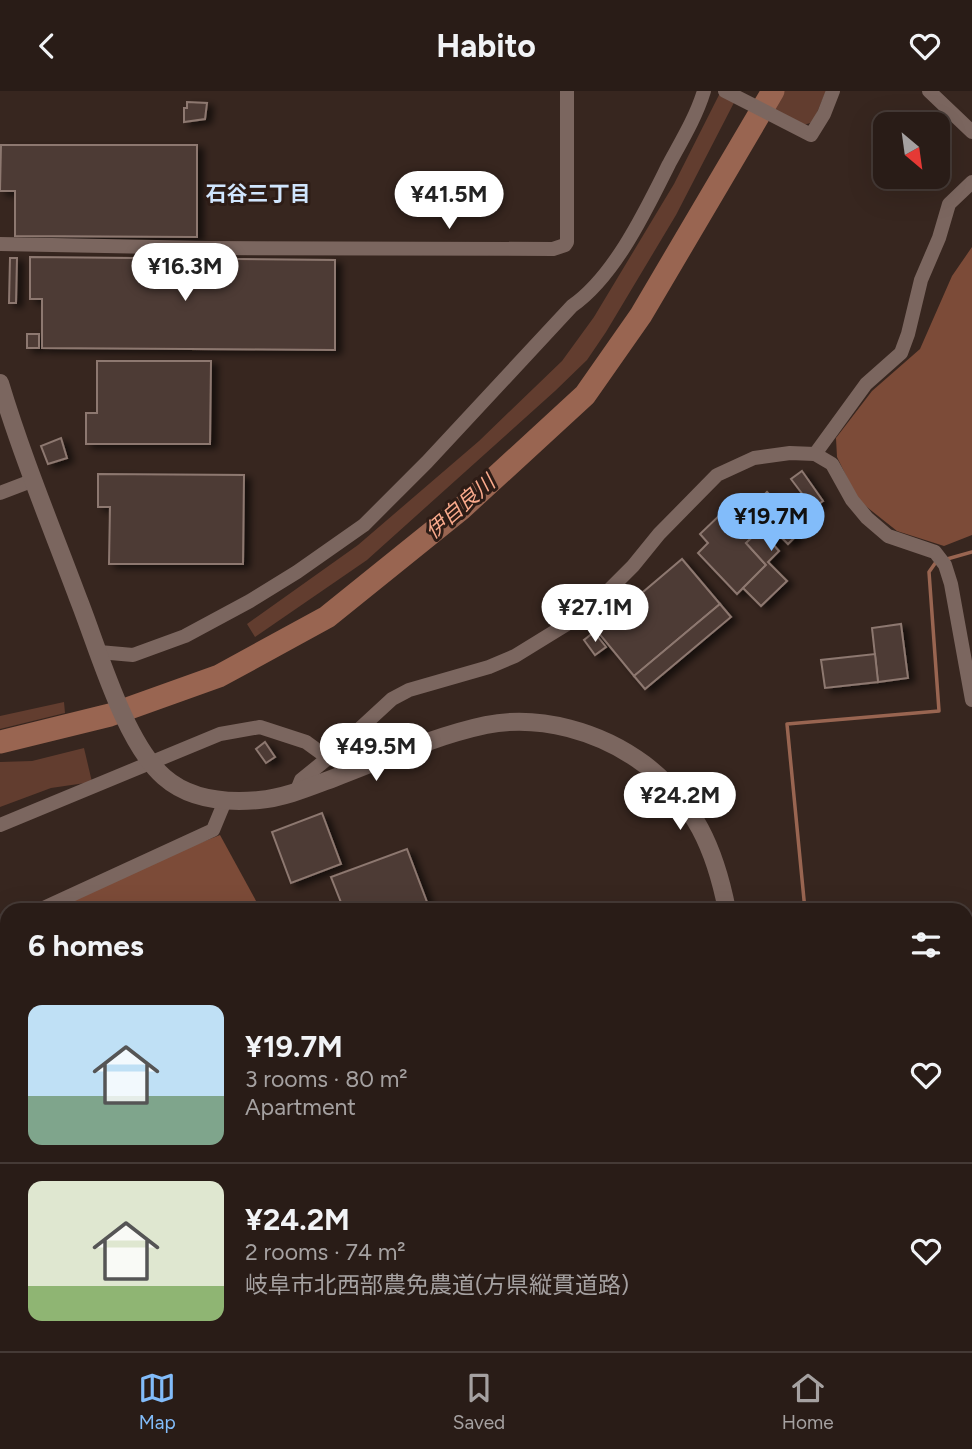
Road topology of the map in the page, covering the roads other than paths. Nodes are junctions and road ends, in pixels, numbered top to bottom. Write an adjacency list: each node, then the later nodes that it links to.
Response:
1 (567, 91): 8 (street)
2 (704, 91): 13 (street)
3 (725, 91): 4 (street)
4 (833, 91)
5 (929, 91): 6 (street)
6 (972, 132)
7 (972, 182): 10 (street)
8 (0, 244)
9 (0, 383): 11 (street)
10 (815, 454): 14 (street); 15 (street)
11 (34, 480): 12 (street); 13 (street)
12 (0, 493)
13 (101, 658): 16 (street)
14 (972, 700)
15 (328, 758): 16 (street); 17 (street)
16 (151, 763): 18 (street); 19 (street)
17 (297, 790): 18 (street); 21 (street)
18 (226, 800): 20 (street)
19 (0, 825)
20 (54, 903)
21 (726, 903)

